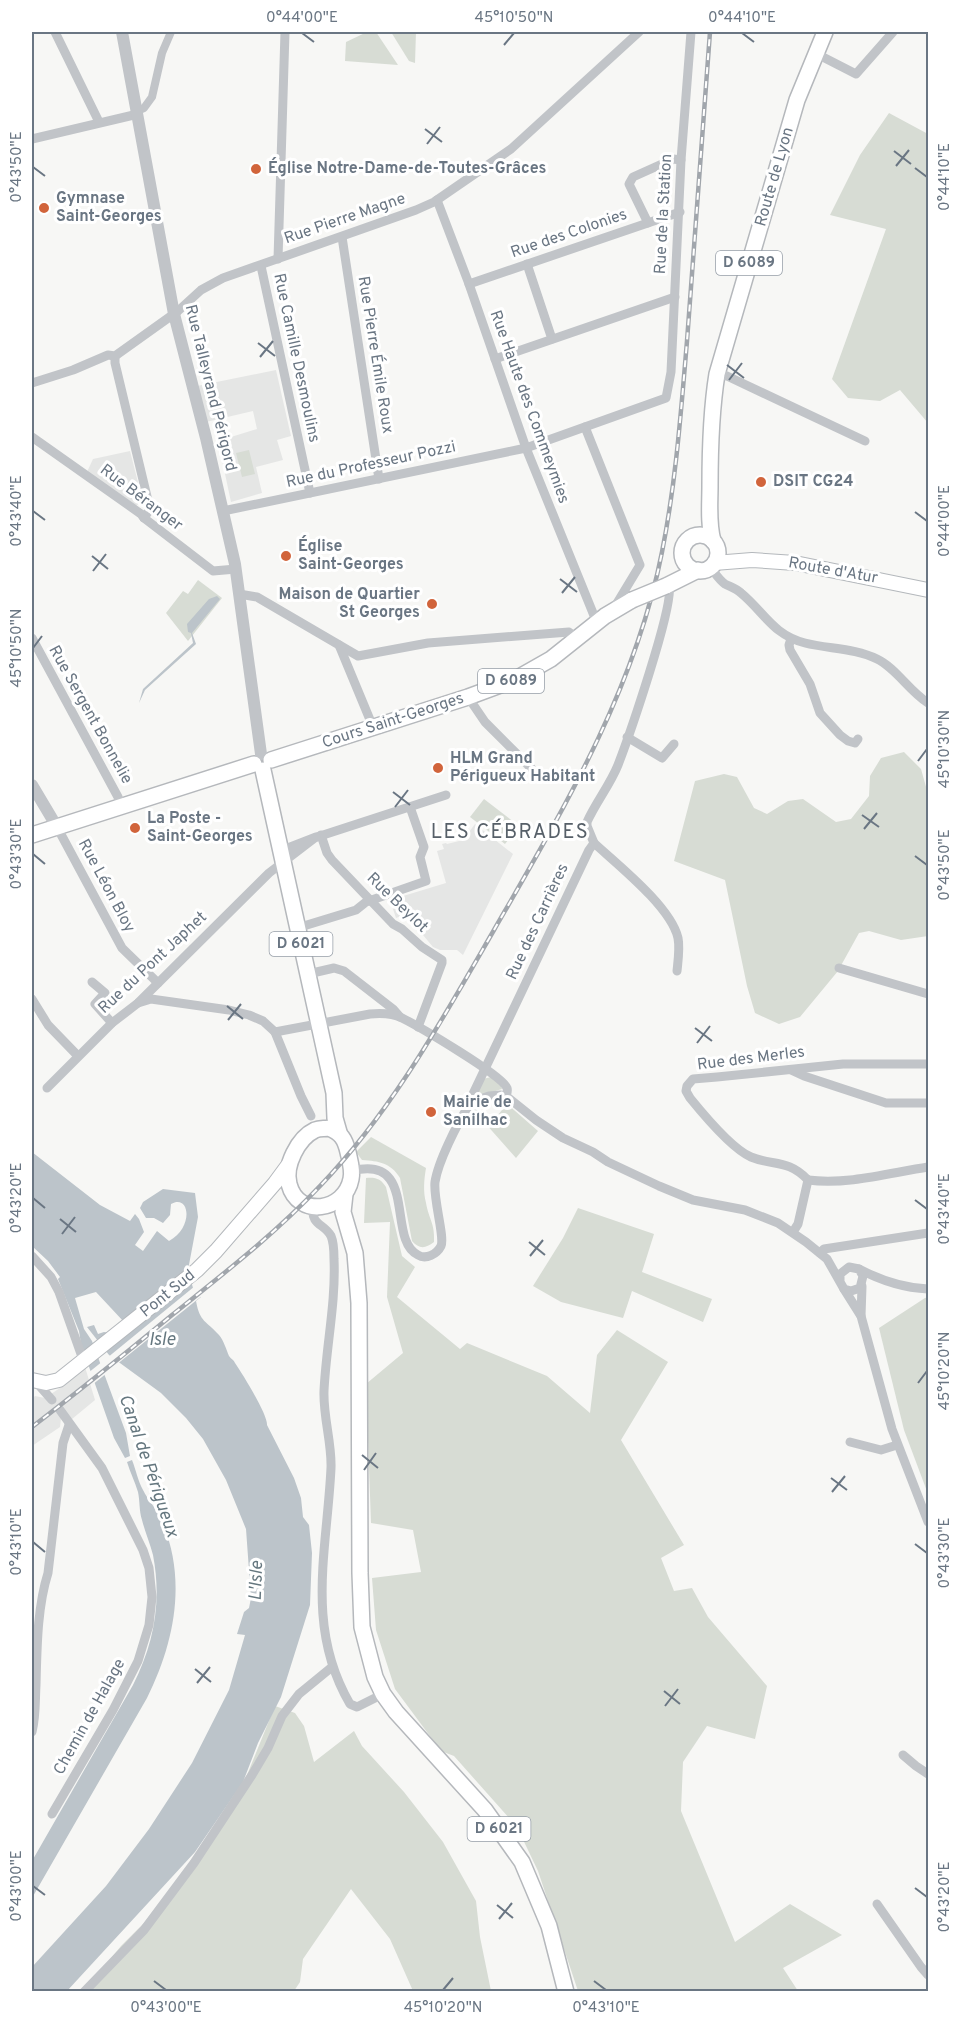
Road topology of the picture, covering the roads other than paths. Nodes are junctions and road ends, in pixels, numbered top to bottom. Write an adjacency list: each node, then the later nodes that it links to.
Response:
1 (55, 32): 11 (street)
2 (122, 32): 10 (street, Rue Talleyrand Périgord)
3 (171, 32): 10 (street)
4 (285, 32): 18 (street)
5 (639, 32): 14 (street, Rue Pierre Magne)
6 (691, 32): 13 (street, Rue de la Station)
7 (825, 32): 9 (main road, Route de Lyon / D 6089)
8 (893, 32): 9 (street)
9 (815, 53): 27 (main road, Route de Lyon / D 6089)
10 (137, 112): 11 (street); 23 (street, Rue Talleyrand Périgord)
11 (99, 122): 12 (street)
12 (32, 139)
13 (681, 160): 15 (street, Rue de la Station); 16 (street)
14 (437, 200): 17 (street, Rue Pierre Magne); 21 (street, Rue Haute des Commeymies)
15 (680, 212): 16 (street, Rue des Colonies); 22 (street, Rue de la Station)
16 (648, 223): 19 (street, Rue des Colonies)
17 (342, 237): 18 (street, Rue Pierre Magne); 34 (street, Rue Pierre Émile Roux)
18 (278, 259): 20 (street, Rue Pierre Magne)
19 (527, 264): 21 (street, Rue des Colonies); 24 (street)
20 (261, 266): 23 (street, Rue Pierre Magne); 35 (street, Rue Camille Desmoulins)
21 (469, 284): 26 (street, Rue Haute des Commeymies)
22 (675, 297): 24 (street); 29 (street, Rue de la Station)
23 (174, 314): 25 (street, Rue Pierre Magne); 37 (street, Rue Talleyrand Périgord)
24 (552, 339): 26 (street)
25 (116, 356): 28 (street, Rue Pierre Magne); 38 (street)
26 (495, 359): 33 (street, Rue Haute des Commeymies)
27 (717, 374): 32 (street); 36 (main road, Route de Lyon / D 6089)
28 (32, 383)
29 (666, 398): 30 (street, Rue du Professeur Pozzi)
30 (585, 427): 33 (street, Rue du Professeur Pozzi); 46 (street)
31 (32, 437): 38 (street, Rue Béranger)
32 (865, 441)
33 (525, 448): 34 (street, Rue du Professeur Pozzi); 47 (street, Rue Haute des Commeymies)
34 (379, 478): 35 (street, Rue du Professeur Pozzi)
35 (310, 493): 37 (street, Rue du Professeur Pozzi)
36 (710, 502): 39 (main road, Route de Lyon / D 6089); 40 (main road, Route de Lyon / D 6089)
37 (223, 511): 42 (street, Rue Talleyrand Périgord)
38 (144, 518): 42 (street, Rue Béranger)
39 (690, 538): 40 (main road); 41 (main road)
40 (710, 558): 41 (main road); 43 (main road, Cours Saint-Georges / D 6089); 44 (main road, Route d'Atur); 50 (street)
41 (683, 559): 43 (main road)
42 (236, 569): 45 (street, Rue Talleyrand Périgord)
43 (668, 585): 46 (main road, Cours Saint-Georges / D 6089, bridge); 55 (street)
44 (928, 590)
45 (239, 594): 51 (street); 58 (street, Rue Talleyrand Périgord)
46 (612, 611): 47 (main road, Cours Saint-Georges / D 6089)
47 (597, 623): 49 (main road, Cours Saint-Georges / D 6089)
48 (32, 638): 63 (street, Rue Sergent Bonnelie)
49 (577, 638): 51 (street); 52 (main road, Cours Saint-Georges / D 6089)
50 (792, 639): 53 (street); 56 (street)
51 (339, 645): 54 (street)
52 (468, 697): 54 (main road, Cours Saint-Georges / D 6089); 59 (street)
53 (928, 704)
54 (373, 727): 58 (main road, Cours Saint-Georges / D 6089)
55 (627, 737): 57 (street); 68 (street)
56 (858, 739)
57 (674, 744)
58 (262, 762): 63 (main road, D 6089); 69 (main road, D 6021)
59 (532, 769)
60 (32, 785): 62 (street)
61 (446, 795): 64 (street)
62 (42, 804): 65 (street); 66 (street)
63 (121, 807): 65 (main road, D 6089)
64 (410, 807): 67 (street); 70 (street)
65 (57, 827): 66 (main road, D 6089); 76 (street, Rue Léon Bloy)
66 (32, 834)
67 (318, 836): 69 (street); 70 (street, Rue Beylot)
68 (594, 843): 73 (street); 87 (street, Rue des Carrières)
69 (282, 857): 71 (main road, D 6021); 76 (street, Rue du Pont Japhet)
70 (371, 900): 71 (street); 83 (street, Rue Beylot)
71 (297, 928): 74 (main road, D 6021)
72 (839, 968): 77 (street)
73 (677, 971)
74 (308, 974): 80 (street); 82 (main road, D 6021)
75 (92, 982): 81 (street)
76 (158, 983): 79 (street, Rue du Pont Japhet)
77 (928, 994)
78 (32, 999): 85 (street)
79 (138, 1003): 81 (street, Rue du Pont Japhet); 84 (street)
80 (400, 1017): 82 (street); 83 (street)
81 (112, 1023): 85 (street, Rue du Pont Japhet)
82 (319, 1025): 84 (street); 90 (main road, D 6021)
83 (418, 1027): 87 (street)
84 (275, 1032): 94 (street)
85 (78, 1056): 89 (street, Rue du Pont Japhet)
86 (928, 1064): 88 (street, Rue des Merles)
87 (485, 1068): 91 (street); 92 (street, Rue des Carrières)
88 (791, 1070): 93 (street); 99 (street, Rue des Merles)
89 (46, 1088)
90 (334, 1093): 94 (main road); 95 (main road, D 6021)
91 (506, 1096): 92 (street); 104 (street)
92 (472, 1102): 98 (street, Rue des Carrières)
93 (928, 1103)
94 (315, 1123): 95 (main road); 96 (main road)
95 (339, 1132): 98 (main road)
96 (289, 1164): 101 (main road); 102 (main road, Pont Sud)
97 (928, 1167): 99 (street)
98 (352, 1171): 100 (main road)
99 (808, 1180): 104 (street)
100 (345, 1194): 103 (main road); 106 (main road, D 6021)
101 (294, 1196): 102 (main road, Pont Sud); 103 (main road)
102 (254, 1206): 117 (main road, Pont Sud)
103 (318, 1207): 106 (main road, D 6021); 124 (street)
104 (793, 1232): 108 (street)
105 (928, 1233): 108 (street)
106 (355, 1252): 126 (main road, D 6021)
107 (32, 1256): 116 (street)
108 (824, 1256): 109 (street); 112 (street)
109 (849, 1267): 110 (street); 112 (street)
110 (859, 1269): 111 (street); 113 (street)
111 (877, 1278): 113 (street); 114 (street)
112 (842, 1285): 113 (street); 115 (street)
113 (862, 1285): 115 (street)
114 (928, 1289)
115 (861, 1316): 122 (street)
116 (81, 1354)
117 (34, 1381): 118 (street)
118 (52, 1400)
119 (60, 1410): 120 (street, Chemin de Halage)
120 (69, 1425): 125 (street); 130 (street, Chemin de Halage)
121 (850, 1442): 122 (street)
122 (897, 1445): 123 (street)
123 (928, 1522)
124 (332, 1667): 126 (street); 133 (street)
125 (34, 1687): 127 (street)
126 (383, 1694): 134 (main road, D 6021)
127 (32, 1732)
128 (903, 1755): 129 (street)
129 (928, 1774)
130 (52, 1814)
131 (877, 1904): 132 (street)
132 (928, 1975)
133 (84, 1992)
134 (567, 1992)

